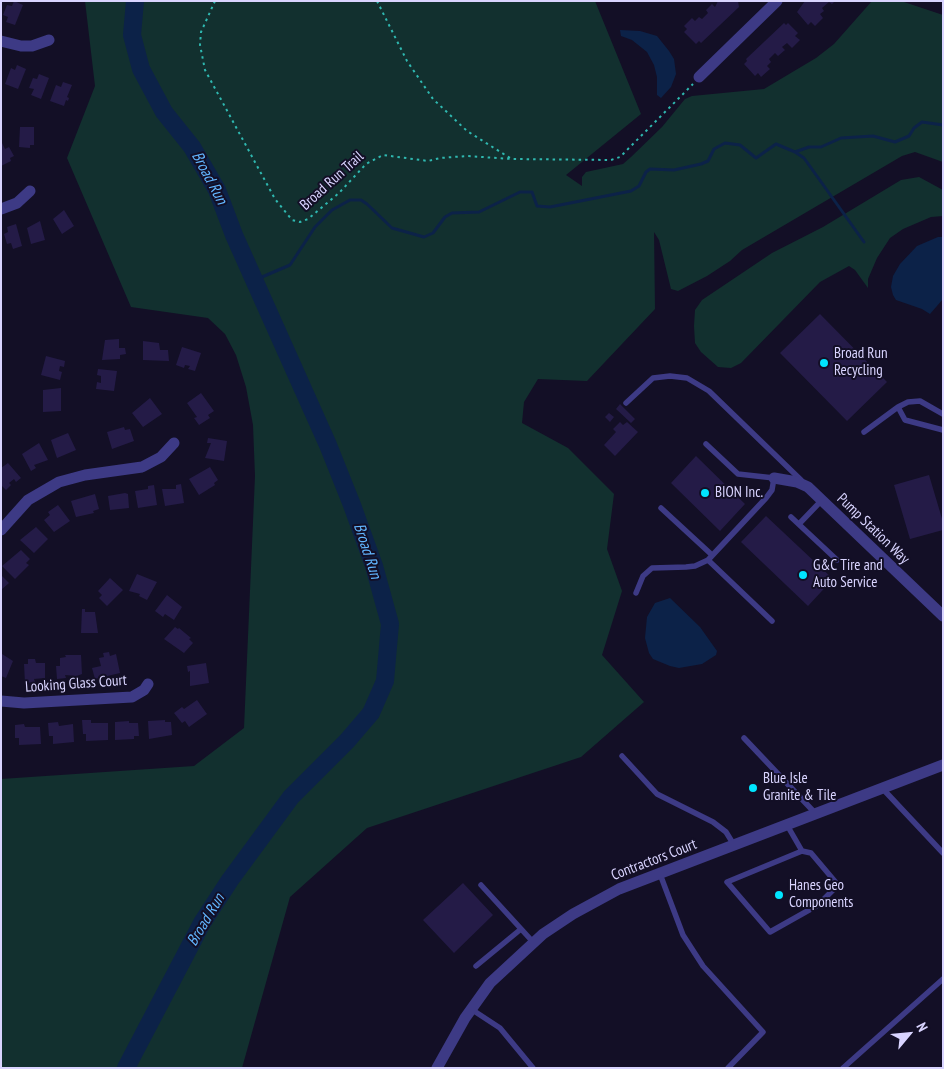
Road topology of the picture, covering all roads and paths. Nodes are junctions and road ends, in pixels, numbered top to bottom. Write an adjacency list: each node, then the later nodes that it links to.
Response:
1 (215, 1): 7 (path, Broad Run Trail)
2 (377, 1): 7 (path)
3 (778, 1): 6 (street)
4 (1, 40): 5 (street)
5 (49, 40)
6 (699, 77): 7 (path, Broad Run Trail)
7 (512, 159)
8 (30, 191): 9 (street)
9 (1, 209)
10 (626, 404): 18 (lane)
11 (898, 407): 12 (lane); 13 (lane); 14 (lane)
12 (943, 414)
13 (943, 430)
14 (864, 432)
15 (174, 443): 23 (street)
16 (706, 444): 17 (lane)
17 (774, 478): 18 (street, Pump Station Way); 24 (lane)
18 (808, 487): 19 (street, Pump Station Way)
19 (822, 500): 22 (lane); 27 (street, Pump Station Way)
20 (662, 508): 24 (lane)
21 (791, 516): 22 (lane)
22 (799, 524): 25 (lane)
23 (1, 530)
24 (710, 557): 26 (lane); 28 (lane)
25 (836, 560)
26 (636, 593)
27 (943, 616)
28 (772, 621)
29 (148, 684): 30 (street, Looking Glass Court)
30 (1, 701)
31 (744, 738): 35 (lane)
32 (622, 756): 37 (lane)
33 (943, 765): 34 (street, Contractors Court)
34 (882, 788): 35 (street, Contractors Court); 39 (lane)
35 (816, 814): 36 (street, Contractors Court)
36 (787, 825): 37 (street, Contractors Court); 38 (lane)
37 (734, 845): 40 (street, Contractors Court)
38 (802, 851): 38 (lane)
39 (943, 853)
40 (660, 874): 43 (street, Contractors Court); 49 (lane)
41 (481, 885): 42 (lane)
42 (521, 929): 43 (lane); 44 (lane)
43 (533, 942): 46 (street, Contractors Court)
44 (476, 966)
45 (943, 979): 50 (lane)
46 (471, 1009): 47 (street, Contractors Court); 48 (lane)
47 (437, 1068)
48 (533, 1068)
49 (728, 1068)
50 (843, 1068)

